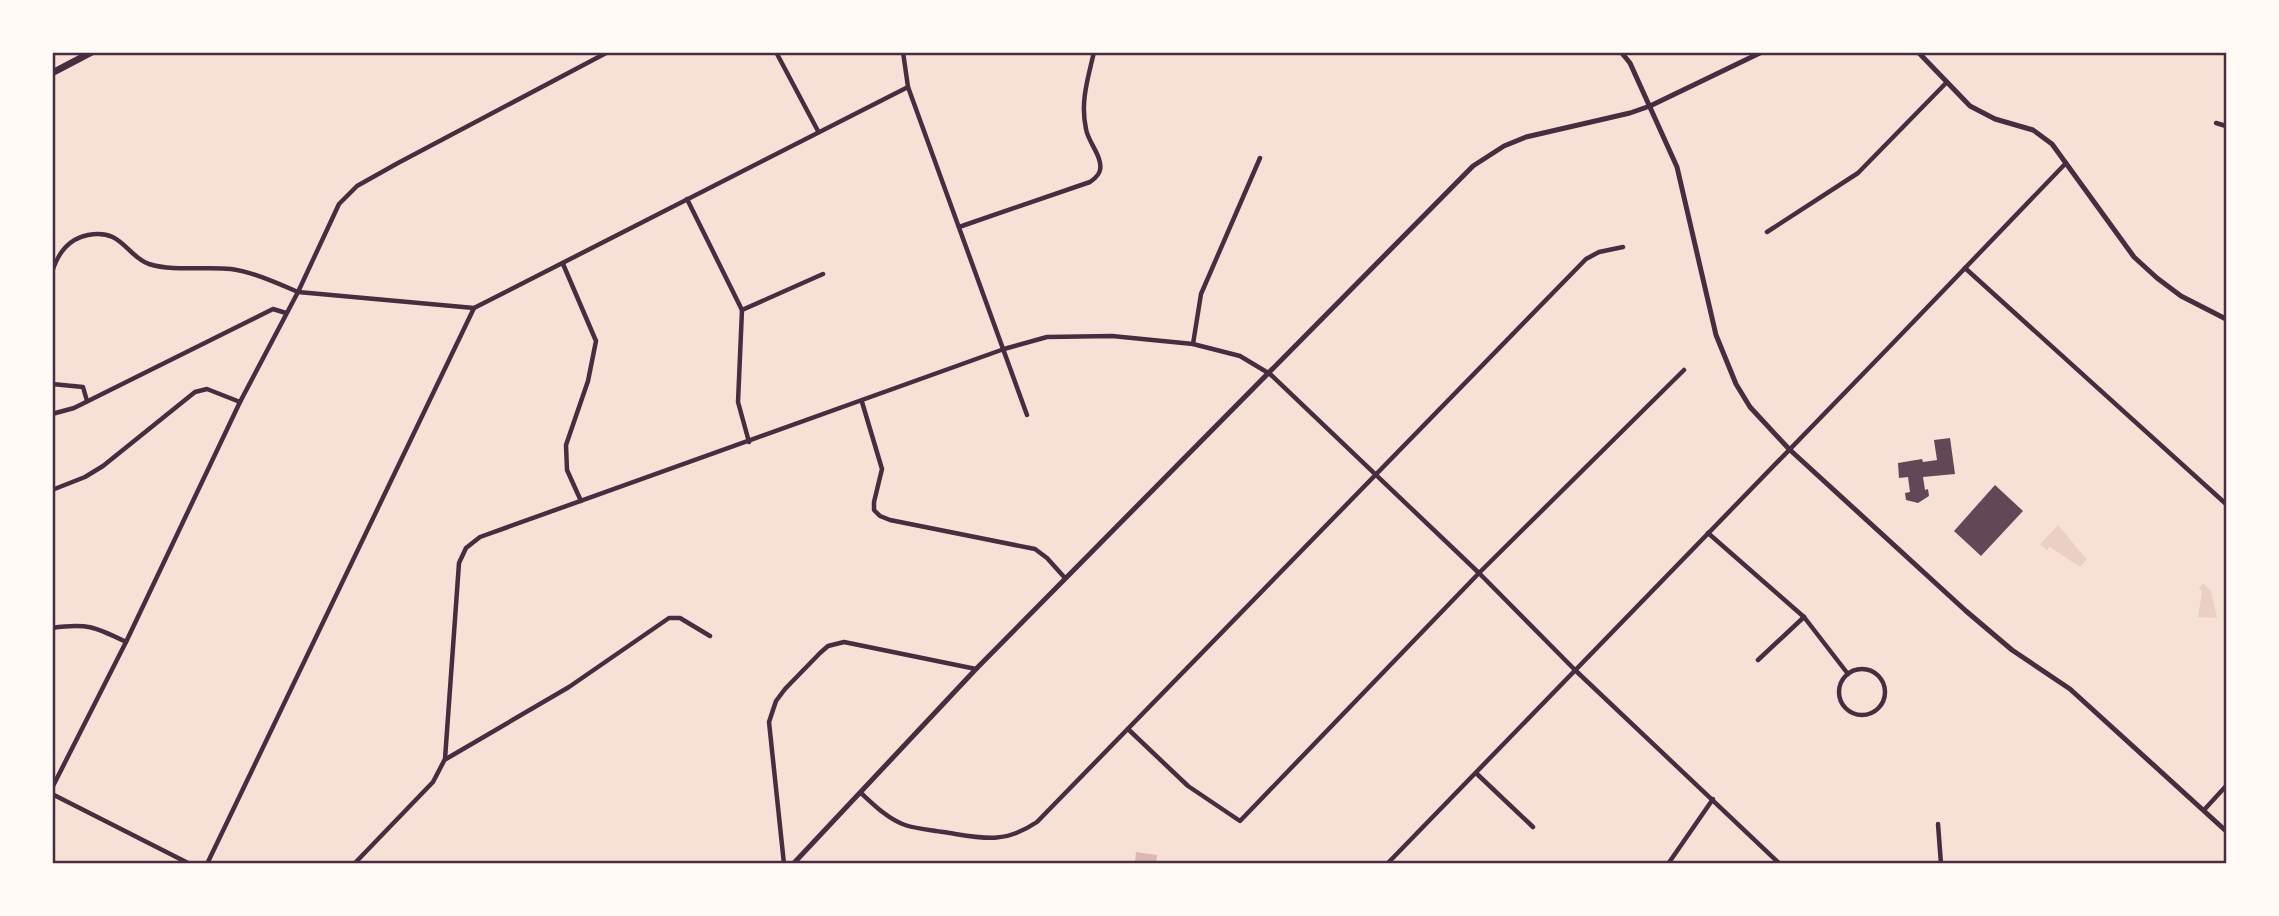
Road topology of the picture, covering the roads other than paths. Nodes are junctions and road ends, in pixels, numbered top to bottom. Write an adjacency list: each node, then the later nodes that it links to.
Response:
1 (92, 52): 9 (main road)
2 (608, 52): 26 (street)
3 (776, 52): 15 (street)
4 (903, 52): 11 (street)
5 (1094, 52): 19 (street)
6 (1621, 52): 12 (street)
7 (1762, 52): 12 (street)
8 (1918, 52): 10 (street)
9 (52, 73)
10 (1947, 82): 17 (street); 20 (street)
11 (908, 87): 15 (street); 19 (street)
12 (1650, 106): 34 (street); 42 (street)
13 (2217, 123): 14 (street)
14 (2227, 126)
15 (818, 131): 18 (street)
16 (1261, 158): 31 (street)
17 (2066, 163): 23 (street); 30 (street)
18 (687, 199): 22 (street); 28 (street)
19 (959, 227): 32 (street)
20 (1767, 232)
21 (1623, 247): 43 (street)
22 (563, 264): 27 (street); 45 (street)
23 (1965, 268): 42 (street); 46 (street)
24 (52, 272): 26 (street)
25 (823, 274): 28 (street)
26 (298, 292): 27 (street); 29 (street)
27 (474, 308): 71 (street)
28 (743, 310): 41 (street)
29 (286, 313): 36 (street); 37 (street)
30 (2227, 319)
31 (1193, 344): 32 (street); 34 (street)
32 (1004, 349): 38 (street); 40 (street)
33 (1684, 370): 48 (street)
34 (1270, 374): 43 (street); 49 (street)
35 (52, 384): 36 (street)
36 (87, 401): 39 (street)
37 (240, 402): 44 (street); 53 (street)
38 (862, 402): 41 (street); 49 (street)
39 (52, 414)
40 (1027, 415)
41 (749, 442): 45 (street)
42 (1789, 449): 47 (street); 66 (street)
43 (1377, 474): 48 (street); 58 (street)
44 (52, 490)
45 (581, 502): 59 (street)
46 (2227, 505)
47 (1708, 533): 50 (street); 56 (street)
48 (1479, 573): 56 (street); 58 (street)
49 (1065, 578): 55 (street)
50 (1804, 617): 54 (street); 57 (street)
51 (52, 628): 53 (street)
52 (710, 636): 59 (street)
53 (126, 642): 62 (street)
54 (1758, 660)
55 (976, 668): 63 (street); 73 (street)
56 (1576, 670): 60 (street); 65 (street)
57 (1848, 674): 57 (street)
58 (1129, 730): 63 (street)
59 (445, 760): 72 (street)
60 (1476, 773): 68 (street); 75 (street)
61 (2227, 786): 66 (street)
62 (52, 788)
63 (861, 793): 74 (street)
64 (52, 794): 70 (street)
65 (1713, 799): 76 (street); 77 (street)
66 (2204, 810): 69 (street)
67 (1938, 824): 78 (street)
68 (1533, 827)
69 (2227, 831)
70 (190, 863)
71 (207, 863)
72 (354, 863)
73 (784, 863)
74 (793, 863)
75 (1387, 863)
76 (1668, 863)
77 (1780, 863)
78 (1941, 863)

